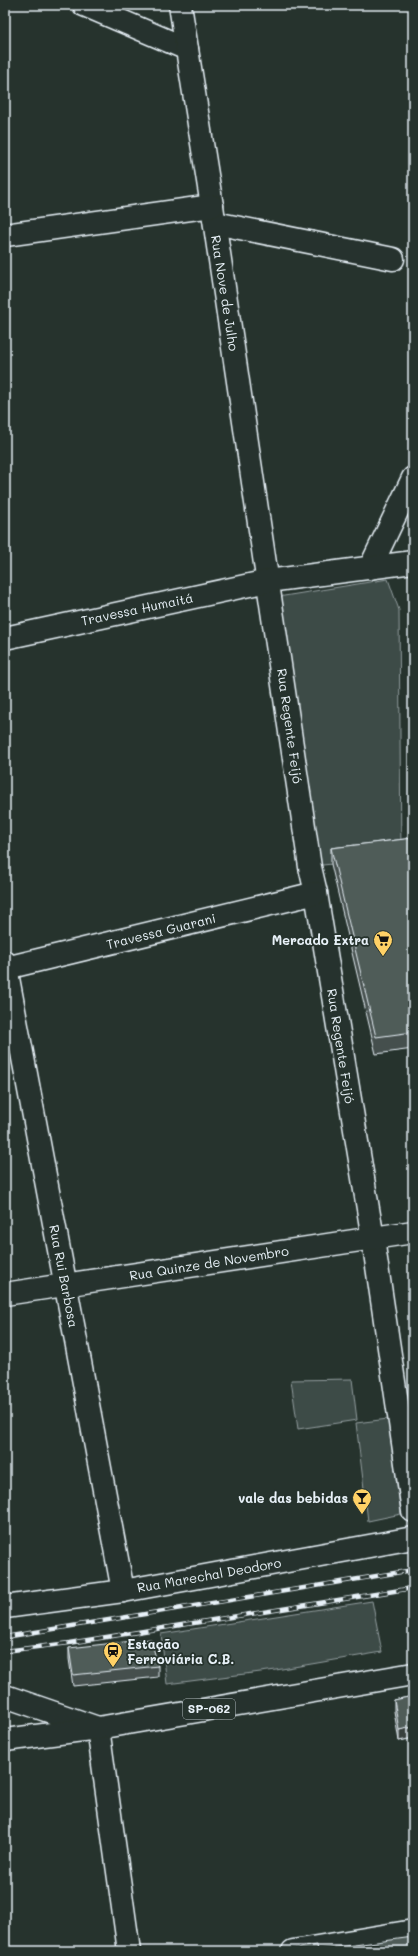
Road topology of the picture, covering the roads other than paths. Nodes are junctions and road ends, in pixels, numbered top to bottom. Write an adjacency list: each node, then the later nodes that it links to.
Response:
1 (84, 5): 3 (street)
2 (180, 5): 3 (street, Rua Nove de Julho)
3 (186, 49): 4 (street, Rua Nove de Julho)
4 (213, 215): 5 (street); 6 (street); 10 (street, Rua Nove de Julho)
5 (5, 235)
6 (393, 259)
7 (413, 478): 9 (street)
8 (413, 562): 9 (street, Travessa Humaitá)
9 (370, 568): 10 (street, Travessa Humaitá)
10 (268, 581): 11 (street, Travessa Humaitá); 12 (street, Rua Regente Feijó)
11 (5, 638)
12 (316, 893): 13 (street, Travessa Guarani); 15 (street, Rua Regente Feijó)
13 (6, 965): 16 (street, Rua Rui Barbosa)
14 (413, 1232): 15 (street, Rua Quinze de Novembro)
15 (373, 1239): 16 (street, Rua Quinze de Novembro); 18 (street, Rua Regente Feijó)
16 (65, 1285): 17 (street, Rua Quinze de Novembro); 20 (street, Rua Rui Barbosa)
17 (5, 1294)
18 (413, 1511)
19 (413, 1538): 20 (street, Rua Marechal Deodoro)
20 (122, 1590): 21 (street, Rua Marechal Deodoro)
21 (5, 1607)
22 (413, 1674): 24 (street, SP-062)
23 (5, 1696): 24 (street)
24 (98, 1728): 25 (street, SP-062); 27 (street)
25 (5, 1740)
26 (413, 1931): 28 (street)
27 (128, 1951)
28 (293, 1951)

